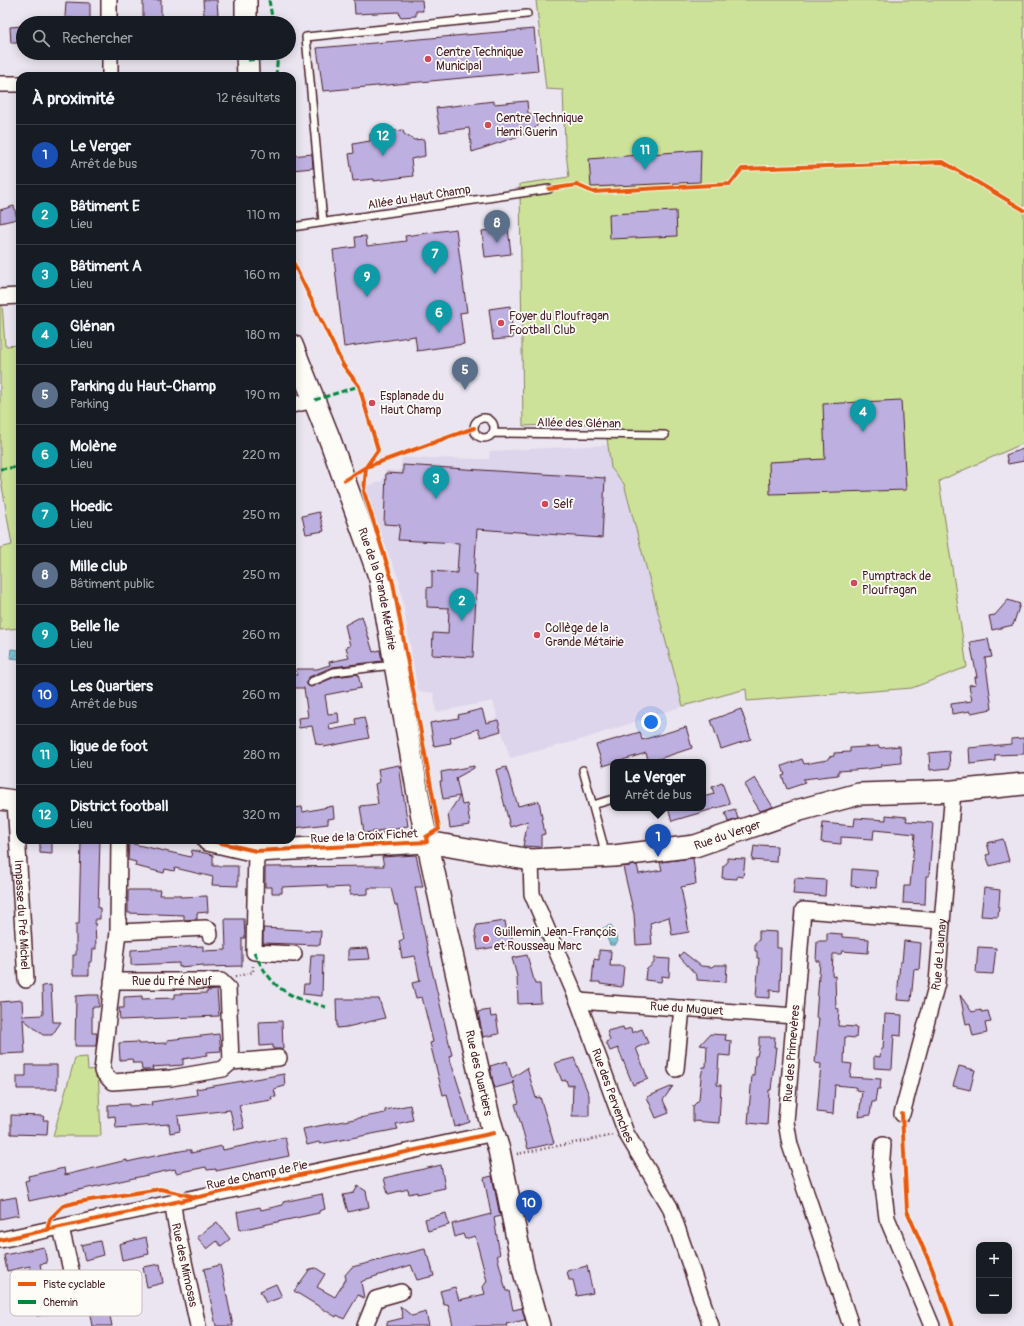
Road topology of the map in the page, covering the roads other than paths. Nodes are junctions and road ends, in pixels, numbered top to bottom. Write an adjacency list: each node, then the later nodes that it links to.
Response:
1 (109, 0): 4 (street)
2 (246, 0): 5 (main road)
3 (527, 14): 13 (lane)
4 (109, 16)
5 (246, 16)
6 (110, 60): 8 (street)
7 (248, 60): 9 (main road)
8 (110, 72)
9 (248, 72)
10 (0, 84): 11 (street)
11 (16, 84)
12 (549, 189): 13 (lane, Allée du Haut Champ)
13 (323, 222): 14 (lane, Allée du Haut Champ)
14 (296, 226)
15 (16, 296): 16 (street)
16 (0, 297)
17 (296, 355): 18 (main road, Rue de la Grande Métairie)
18 (315, 400): 19 (street); 22 (main road, Rue de la Grande Métairie)
19 (296, 404)
20 (493, 433): 21 (lane, Allée des Glénan)
21 (665, 435)
22 (395, 665): 23 (lane); 30 (main road, Rue de la Grande Métairie)
23 (311, 682)
24 (583, 770): 29 (lane)
25 (1024, 784): 26 (main road, Rue du Verger)
26 (953, 791): 34 (main road, Rue du Verger); 36 (street, Rue de Launay)
27 (610, 800): 29 (lane)
28 (12, 801): 40 (street, Impasse du Pré Michel)
29 (593, 805): 34 (lane)
30 (427, 842): 33 (main road, Rue de la Croix Fichet); 35 (main road, Rue du Verger); 49 (main road, Rue des Quartiers)
31 (119, 844): 37 (street)
32 (225, 844): 33 (main road, Rue de la Croix Fichet)
33 (256, 851): 39 (street)
34 (603, 857): 35 (main road, Rue du Verger)
35 (531, 860): 42 (street, Rue des Pervenches)
36 (942, 921): 44 (street, Rue des Primevères); 48 (street, Rue de Launay)
37 (118, 932): 38 (street); 41 (street)
38 (210, 935)
39 (294, 954)
40 (26, 980)
41 (112, 981): 46 (street, Rue du Pré Neuf); 46 (street)
42 (578, 1001): 43 (street, Rue du Muguet); 59 (street, Rue des Pervenches)
43 (682, 1008): 44 (street, Rue du Muguet); 47 (street)
44 (795, 1016): 60 (street, Rue des Primevères)
45 (279, 1058): 46 (street)
46 (231, 1062)
47 (676, 1069)
48 (902, 1114)
49 (494, 1134): 51 (street, Rue de Champ de Pie); 58 (main road, Rue des Quartiers)
50 (883, 1145): 61 (street)
51 (173, 1204): 52 (street, Rue de Champ de Pie); 56 (street, Rue des Mimosas)
52 (61, 1228): 53 (street, Rue de Champ de Pie); 54 (street)
53 (0, 1240)
54 (71, 1270)
55 (401, 1292): 57 (street)
56 (198, 1326)
57 (365, 1326)
58 (539, 1326)
59 (711, 1326)
60 (850, 1326)
61 (932, 1326)

